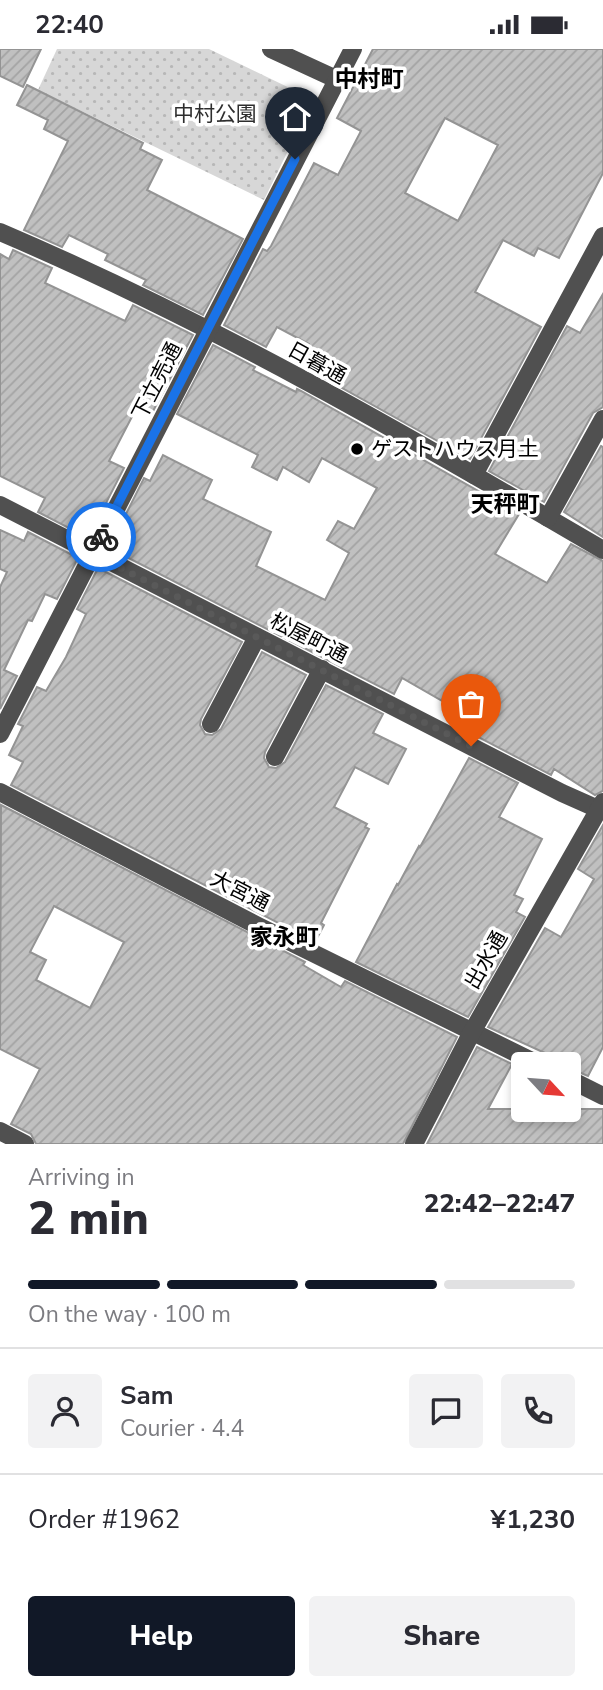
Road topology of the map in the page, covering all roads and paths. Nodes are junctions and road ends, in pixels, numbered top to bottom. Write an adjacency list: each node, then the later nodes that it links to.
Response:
1 (271, 49): 3 (street)
2 (353, 49): 3 (street, 下立売通)
3 (336, 79): 6 (street, 下立売通)
4 (0, 232): 6 (street, 日暮通)
5 (603, 236): 8 (street)
6 (209, 329): 8 (street, 日暮通); 12 (street, 下立売通)
7 (603, 419): 10 (street)
8 (474, 475): 10 (street, 日暮通)
9 (0, 505): 12 (street, 松屋町通)
10 (548, 518): 11 (street, 日暮通)
11 (603, 549)
12 (93, 554): 13 (street, 松屋町通); 16 (street, 下立売通)
13 (257, 637): 14 (street, 松屋町通); 15 (street)
14 (322, 669): 17 (street); 19 (street, 松屋町通)
15 (211, 724)
16 (0, 734)
17 (275, 757)
18 (0, 792): 20 (street, 大宮通)
19 (601, 806): 20 (street, 出水通)
20 (472, 1031): 21 (street, 大宮通); 26 (street, 出水通)
21 (514, 1052)
22 (581, 1085): 23 (street)
23 (603, 1096)
24 (0, 1131): 25 (street)
25 (25, 1144)
26 (414, 1144)

